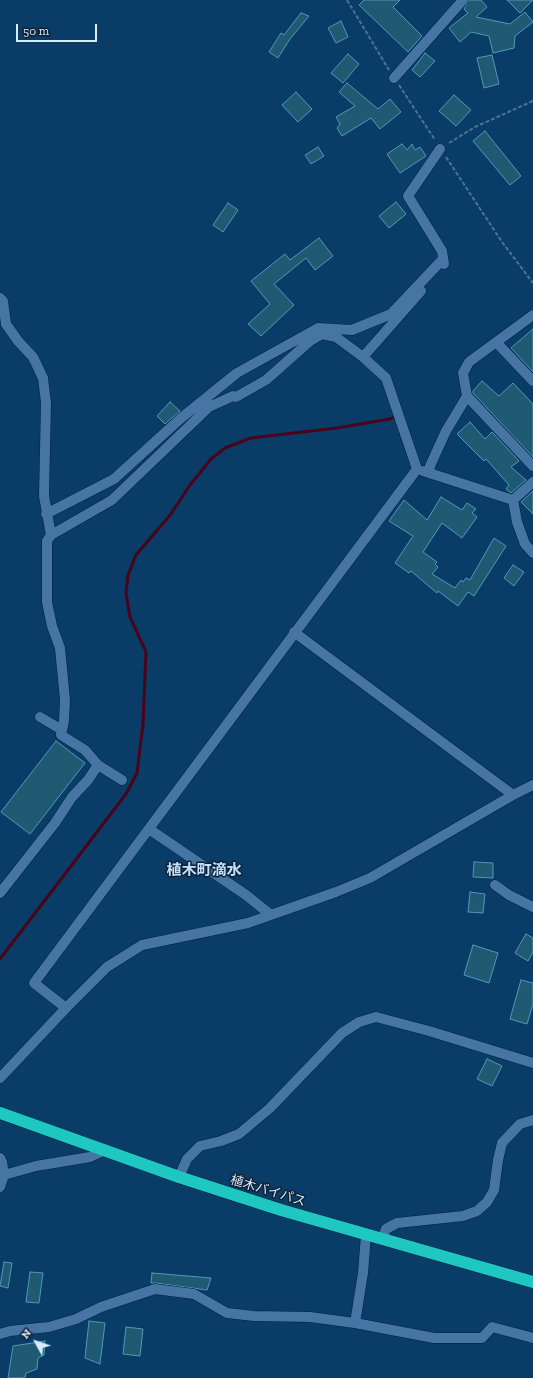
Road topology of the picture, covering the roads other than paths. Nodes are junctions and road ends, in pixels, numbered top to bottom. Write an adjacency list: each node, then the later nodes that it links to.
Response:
1 (463, 0): 2 (street)
2 (394, 78)
3 (440, 149): 4 (street)
4 (443, 259): 8 (street); 16 (street)
5 (0, 298): 16 (street)
6 (533, 315): 7 (street)
7 (496, 342): 9 (street); 10 (street)
8 (363, 357): 12 (street); 17 (street)
9 (533, 381)
10 (467, 396): 11 (street); 13 (street)
11 (533, 466)
12 (417, 469): 13 (street); 19 (street)
13 (429, 473): 15 (street)
14 (533, 482): 15 (street)
15 (513, 500): 18 (street)
16 (46, 514): 17 (street)
17 (51, 535): 21 (street)
18 (533, 553)
19 (294, 632): 25 (street); 26 (street)
20 (40, 717): 21 (street)
21 (62, 730): 22 (street)
22 (98, 765): 23 (street); 28 (street)
23 (122, 780)
24 (533, 785): 25 (street)
25 (513, 795): 30 (street)
26 (149, 829): 30 (street); 31 (street)
27 (495, 885): 29 (street)
28 (0, 893)
29 (533, 907)
30 (270, 915): 31 (street)
31 (66, 1008): 33 (street)
32 (533, 1063): 39 (street)
33 (0, 1078)
34 (0, 1113): 36 (highway, 植木バイパス)
35 (533, 1120): 42 (street)
36 (103, 1151): 38 (street); 39 (highway, 植木バイパス)
37 (0, 1158): 38 (street)
38 (4, 1175): 40 (street)
39 (179, 1178): 41 (highway, 植木バイパス)
40 (0, 1187)
41 (366, 1235): 42 (highway, 植木バイパス); 44 (street)
42 (382, 1239): 43 (highway, 植木バイパス)
43 (533, 1282)
44 (355, 1323): 45 (street); 46 (street)
45 (0, 1334)
46 (533, 1338)

